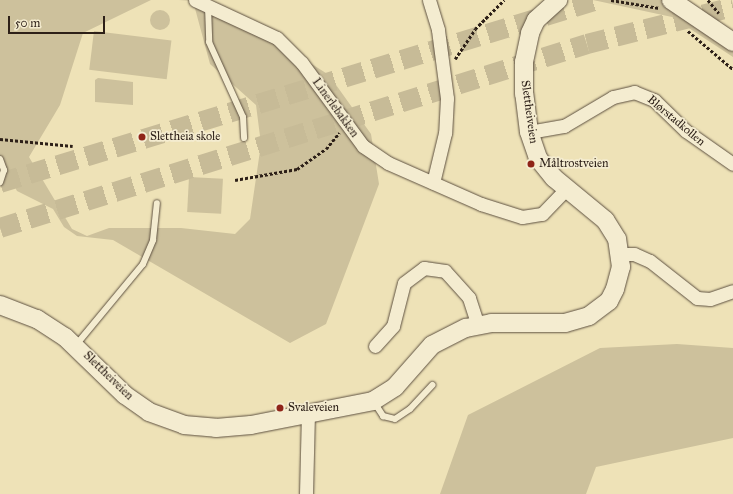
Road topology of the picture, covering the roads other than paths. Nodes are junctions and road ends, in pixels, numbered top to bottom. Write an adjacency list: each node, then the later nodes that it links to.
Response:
1 (195, 0): 6 (street, Linerlebakken)
2 (429, 0): 14 (street)
3 (558, 0): 9 (street, Slettheiveien)
4 (690, 0): 7 (street)
5 (668, 5): 7 (street)
6 (208, 6): 10 (lane); 14 (street, Linerlebakken)
7 (716, 29): 8 (street)
8 (733, 42)
9 (529, 132): 12 (street, Blørstadkollen); 15 (street, Slettheiveien)
10 (244, 138)
11 (0, 159): 13 (lane)
12 (733, 164)
13 (0, 182)
14 (433, 183): 15 (street, Linerlebakken)
15 (567, 188): 17 (street, Slettheiveien)
16 (157, 203): 21 (lane, Slettheiveien)
17 (620, 254): 18 (street); 20 (street, Slettheiveien)
18 (733, 291)
19 (0, 305): 21 (street, Slettheiveien)
20 (478, 325): 22 (street); 24 (street, Slettheiveien)
21 (76, 345): 25 (street, Slettheiveien)
22 (375, 346)
23 (432, 385): 24 (lane)
24 (373, 401): 25 (street, Slettheiveien)
25 (308, 414): 26 (street)
26 (306, 494)

